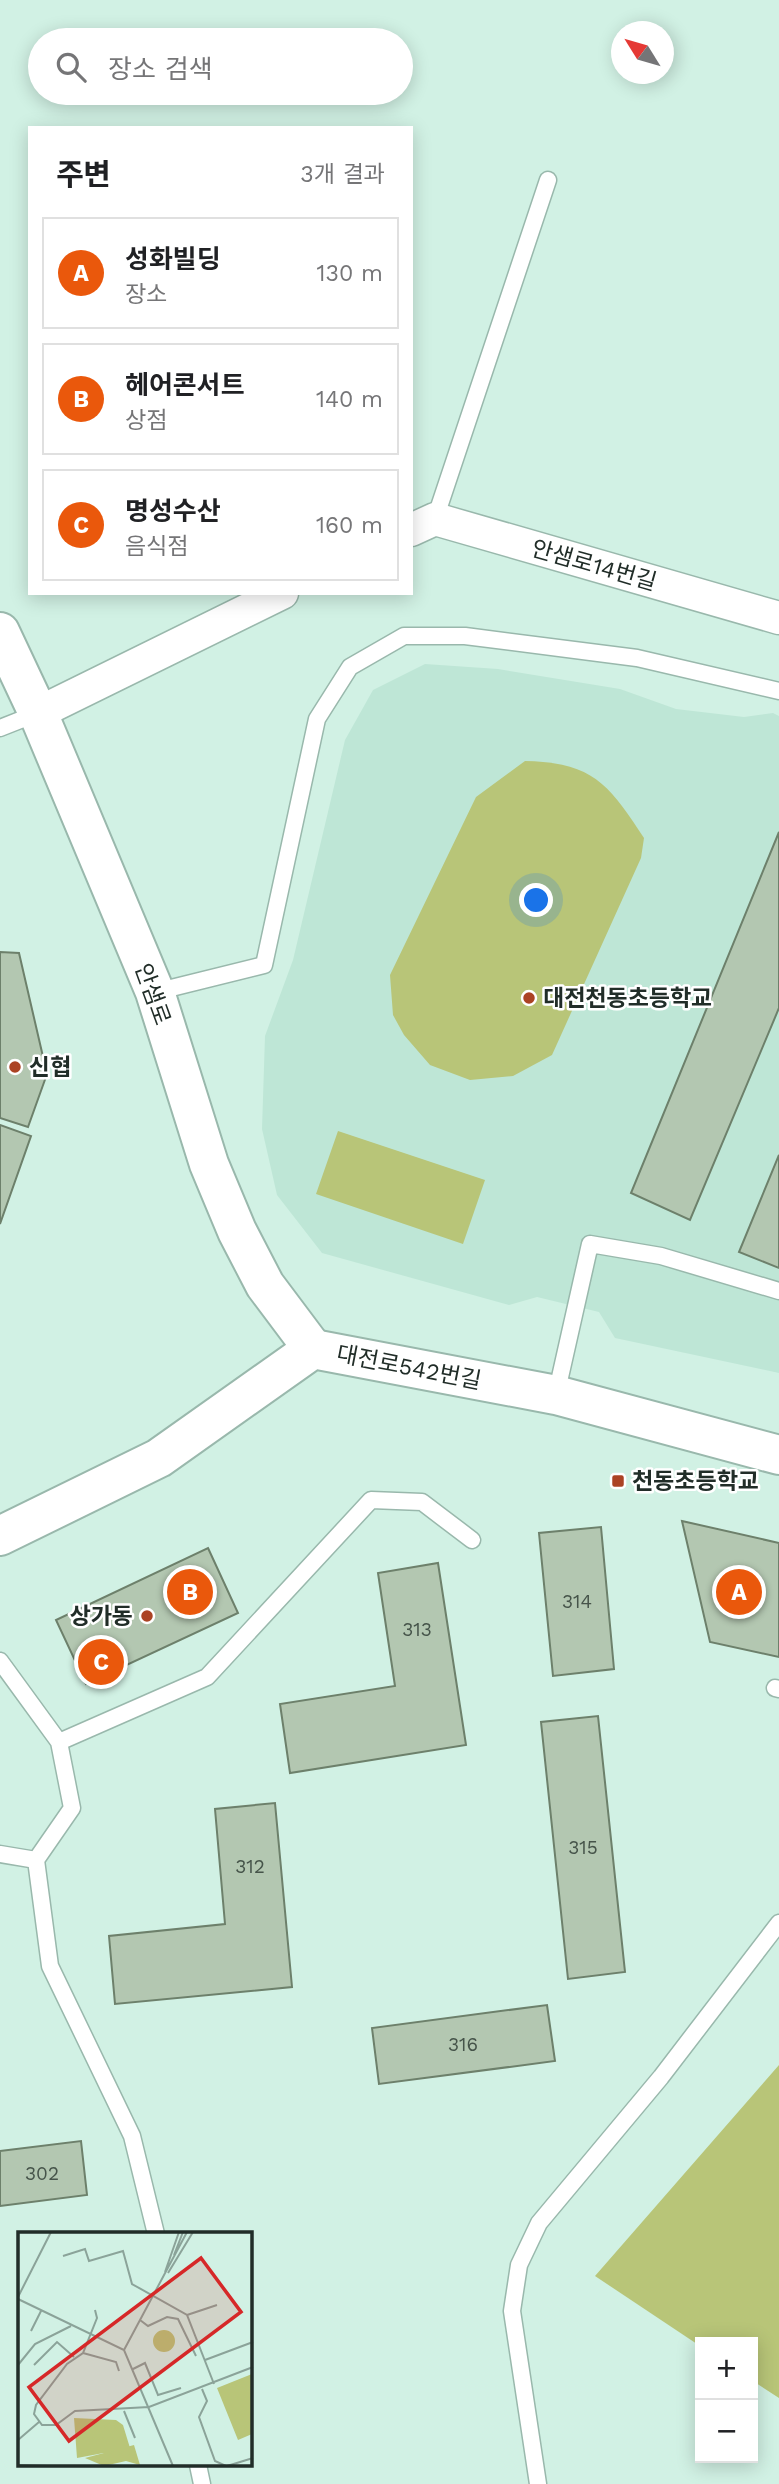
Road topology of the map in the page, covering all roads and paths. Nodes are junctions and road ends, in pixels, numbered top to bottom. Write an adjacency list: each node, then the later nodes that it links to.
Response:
1 (548, 180): 2 (lane)
2 (423, 524): 4 (street, 안샘로14번길)
3 (278, 595): 7 (street)
4 (779, 618)
5 (0, 632): 7 (main road, 안샘로)
6 (779, 691): 9 (lane)
7 (38, 713): 8 (lane); 9 (main road, 안샘로)
8 (0, 729)
9 (155, 992): 11 (main road, 안샘로)
10 (779, 1292): 12 (lane)
11 (313, 1349): 12 (main road, 대전로542번길); 14 (main road, 대전로542번길)
12 (556, 1395): 13 (main road, 대전로542번길)
13 (779, 1455)
14 (0, 1536)
15 (472, 1539): 17 (lane)
16 (0, 1661): 17 (lane)
17 (58, 1742): 19 (lane)
18 (0, 1854): 19 (lane)
19 (36, 1860): 21 (lane)
20 (779, 1923): 24 (lane)
21 (156, 2232)
22 (198, 2466): 23 (lane)
23 (202, 2484)
24 (538, 2484)

